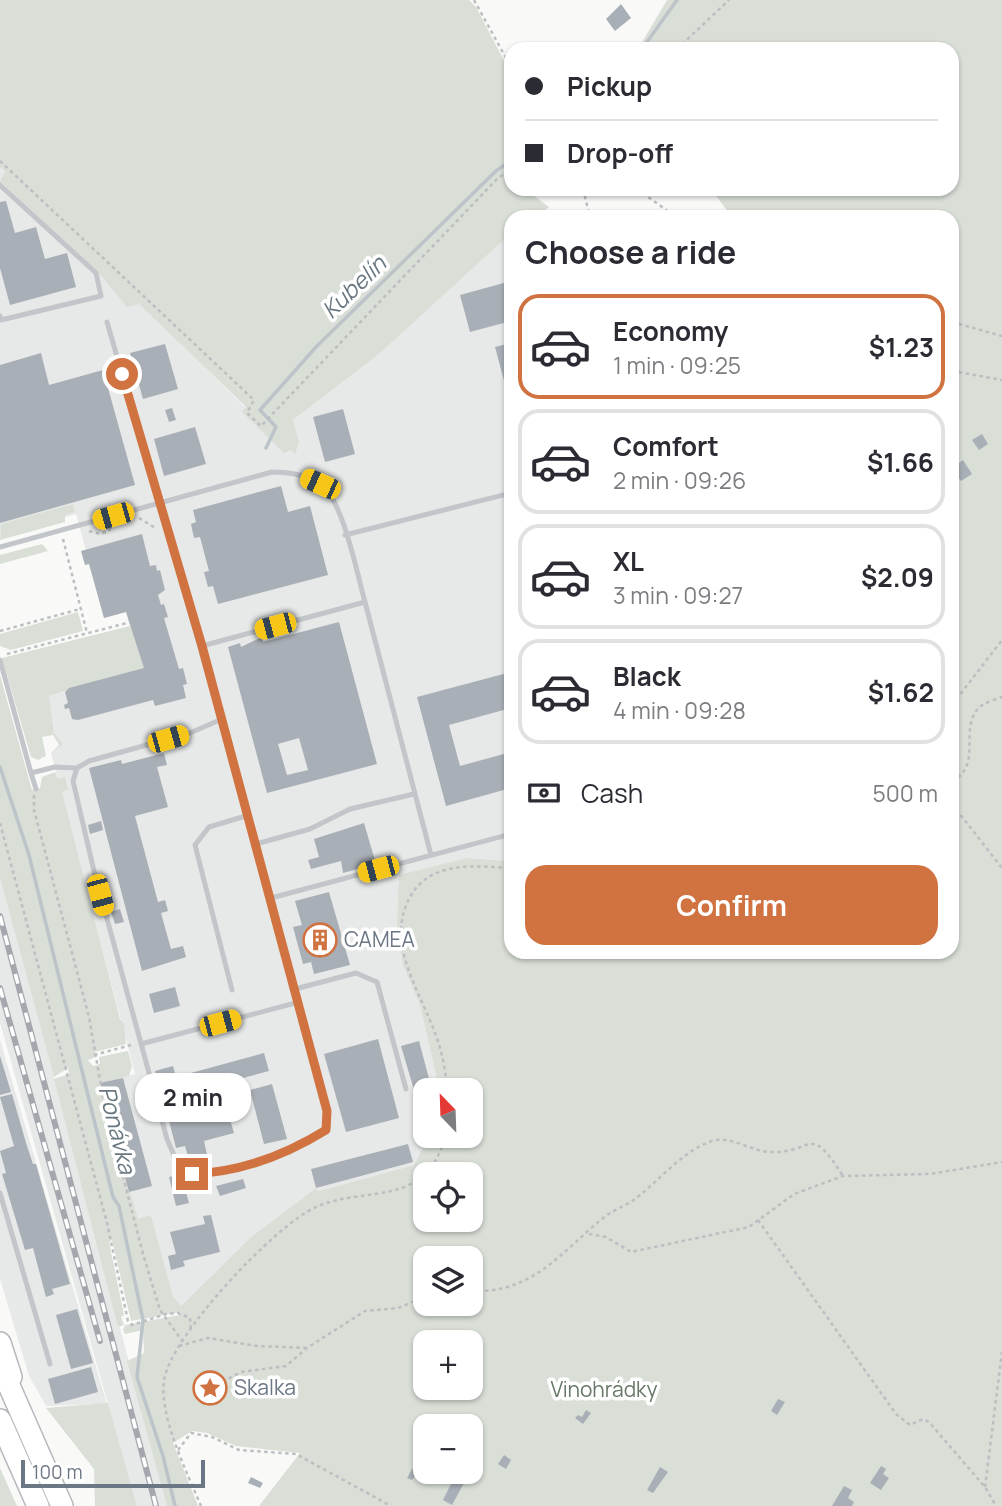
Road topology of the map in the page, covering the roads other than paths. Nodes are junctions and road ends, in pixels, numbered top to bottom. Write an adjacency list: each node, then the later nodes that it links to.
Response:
1 (0, 185): 2 (lane)
2 (0, 319)
3 (107, 322): 5 (lane)
4 (504, 495): 6 (lane)
5 (159, 503): 6 (lane); 7 (lane); 9 (lane)
6 (345, 535): 8 (lane)
7 (0, 547)
8 (365, 602): 9 (lane); 15 (lane)
9 (202, 646): 11 (lane)
10 (0, 657): 13 (lane)
11 (222, 719): 12 (lane); 16 (lane)
12 (77, 768): 13 (lane); 24 (lane)
13 (32, 773): 14 (lane)
14 (36, 789)
15 (414, 794): 18 (lane); 19 (lane)
16 (249, 815): 18 (lane); 22 (lane)
17 (504, 836): 19 (lane)
18 (256, 844): 20 (lane)
19 (431, 855): 20 (lane)
20 (271, 898): 21 (lane)
21 (295, 989): 23 (lane); 25 (lane)
22 (232, 990)
23 (299, 1002): 24 (lane); 24 (lane)
24 (141, 1044)
25 (406, 1089)
26 (0, 1193): 28 (lane)
27 (0, 1343): 31 (highway)
28 (50, 1364)
29 (0, 1365): 31 (highway)
30 (0, 1420): 32 (highway)
31 (25, 1423): 33 (highway)
32 (38, 1506)
33 (62, 1506)

